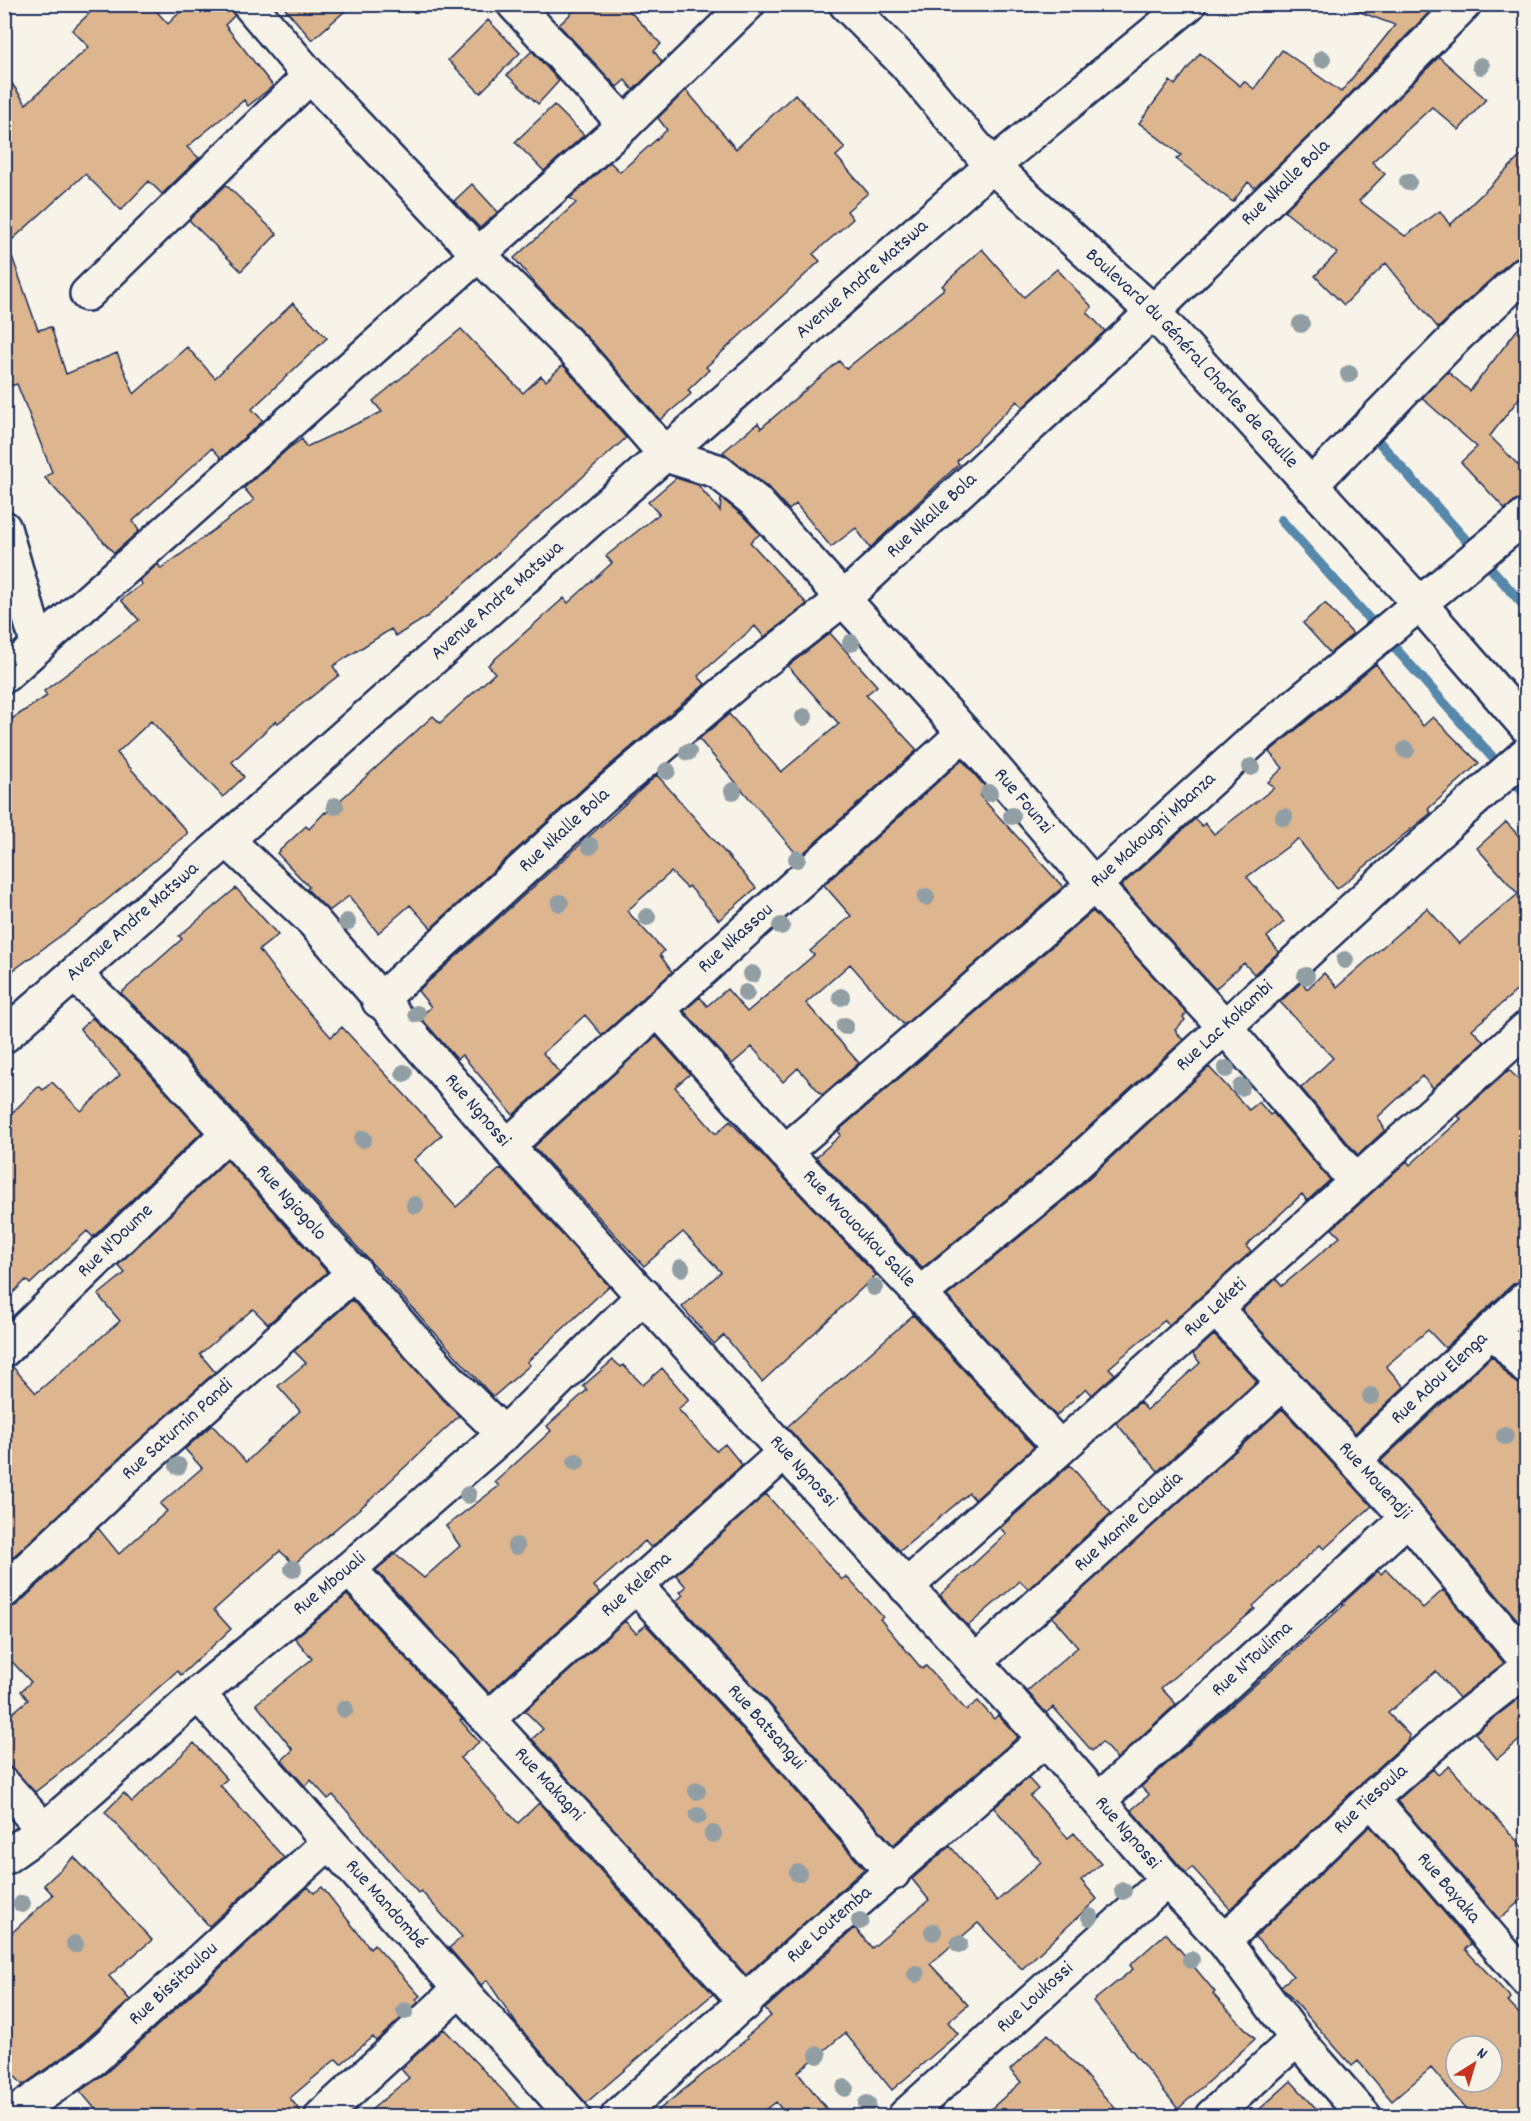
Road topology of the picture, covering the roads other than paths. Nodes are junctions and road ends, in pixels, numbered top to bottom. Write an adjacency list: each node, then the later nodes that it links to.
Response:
1 (249, 4): 7 (street)
2 (514, 4): 8 (street)
3 (748, 4): 8 (street)
4 (846, 4): 9 (street, Boulevard du Général Charles de Gaulle)
5 (1189, 4): 9 (street, Avenue Andre Matswa)
6 (1464, 4): 13 (street, Rue Nkalle Bola)
7 (310, 76): 10 (street); 12 (street)
8 (625, 124): 10 (street)
9 (992, 166): 13 (street, Boulevard du Général Charles de Gaulle); 14 (street, Avenue Andre Matswa)
10 (479, 255): 14 (street); 20 (street)
11 (1527, 273): 15 (street)
12 (87, 294)
13 (1153, 312): 15 (street, Boulevard du Général Charles de Gaulle); 18 (street, Rue Nkalle Bola)
14 (666, 455): 18 (street, Rue Founzi); 25 (street, Avenue Andre Matswa)
15 (1311, 485): 19 (street, Boulevard du Général Charles de Gaulle)
16 (1527, 516): 19 (street, Rue Makougni Mbanza)
17 (4, 528): 20 (street)
18 (842, 600): 23 (street, Rue Founzi); 28 (street, Rue Nkalle Bola)
19 (1419, 603): 22 (street, Boulevard du Général Charles de Gaulle); 26 (street, Rue Makougni Mbanza)
20 (38, 646): 21 (street)
21 (4, 676)
22 (1527, 726)
23 (964, 733): 26 (street, Rue Founzi); 29 (street, Rue Nkassou)
24 (1527, 754): 30 (street, Rue Lac Kokambi)
25 (227, 840): 27 (street, Avenue Andre Matswa); 28 (street, Rue Ngnossi)
26 (1094, 885): 30 (street, Rue Founzi); 35 (street, Rue Makougni Mbanza)
27 (75, 975): 32 (street, Avenue Andre Matswa); 33 (street, Rue Ngiogolo)
28 (379, 1001): 34 (street, Rue Ngnossi)
29 (658, 1010): 34 (street, Rue Nkassou); 35 (street, Rue Mvououkou Salle)
30 (1225, 1027): 36 (street, Rue Founzi); 38 (street, Rue Lac Kokambi)
31 (1527, 1029): 36 (street, Rue Leketi)
32 (4, 1036)
33 (227, 1134): 37 (street, Rue Ngiogolo); 43 (street, Rue N'Doume)
34 (507, 1146): 39 (street, Rue Ngnossi)
35 (785, 1152): 38 (street, Rue Mvououkou Salle)
36 (1355, 1181): 41 (street, Rue Leketi)
37 (355, 1272): 46 (street, Rue Ngiogolo); 54 (street, Rue Saturnin Pandi)
38 (920, 1294): 47 (street, Rue Mvououkou Salle)
39 (644, 1295): 46 (street, Rue Mbouali); 48 (street, Rue Ngnossi)
40 (1527, 1298): 42 (street, Rue Adou Elenga)
41 (1216, 1309): 45 (street, Rue Mouendji); 47 (street, Rue Leketi)
42 (1493, 1329): 44 (street); 49 (street, Rue Adou Elenga)
43 (4, 1350)
44 (1527, 1367)
45 (1283, 1383): 49 (street, Rue Mouendji); 56 (street, Rue Mamie Claudia)
46 (504, 1434): 51 (street, Rue Mbouali)
47 (1060, 1448): 53 (street, Rue Leketi)
48 (784, 1453): 52 (street, Rue Kelema); 53 (street, Rue Ngnossi)
49 (1354, 1460): 50 (street, Rue Mouendji)
50 (1408, 1518): 55 (street, Rue Mouendji); 63 (street, Rue N'Toulima)
51 (349, 1569): 58 (street, Rue Mbouali); 59 (street, Rue Makagni)
52 (636, 1586): 59 (street, Rue Kelema); 67 (street, Rue Batsangui)
53 (906, 1587): 56 (street, Rue Ngnossi)
54 (4, 1591)
55 (1527, 1660)
56 (975, 1662): 60 (street, Rue Ngnossi)
57 (1527, 1669): 62 (street, Rue Tiesoula)
58 (198, 1694): 64 (street, Rue Mbouali); 65 (street, Rue Mandombé)
59 (488, 1719): 72 (street, Rue Makagni)
60 (1045, 1739): 63 (street, Rue Ngnossi); 67 (street, Rue Loutemba)
61 (4, 1785): 64 (street)
62 (1371, 1798): 69 (street, Rue Tiesoula); 70 (street, Rue Bayaka)
63 (1099, 1800): 68 (street, Rue Ngnossi)
64 (44, 1830): 66 (street, Rue Mbouali)
65 (329, 1842): 71 (street, Rue Mandombé); 74 (street, Rue Bissitoulou)
66 (4, 1858)
67 (893, 1873): 72 (street, Rue Loutemba)
68 (1167, 1880): 69 (street, Rue Ngnossi); 78 (street, Rue Loukossi)
69 (1224, 1941): 73 (street, Rue Ngnossi)
70 (1527, 1979)
71 (460, 1989): 75 (street); 76 (street, Rue Mandombé)
72 (746, 2003): 77 (street, Rue Loutemba)
73 (1297, 2039): 79 (street); 80 (street, Rue Ngnossi)
74 (11, 2116)
75 (322, 2116)
76 (573, 2116)
77 (618, 2116)
78 (905, 2116)
79 (1212, 2116)
80 (1364, 2116)

